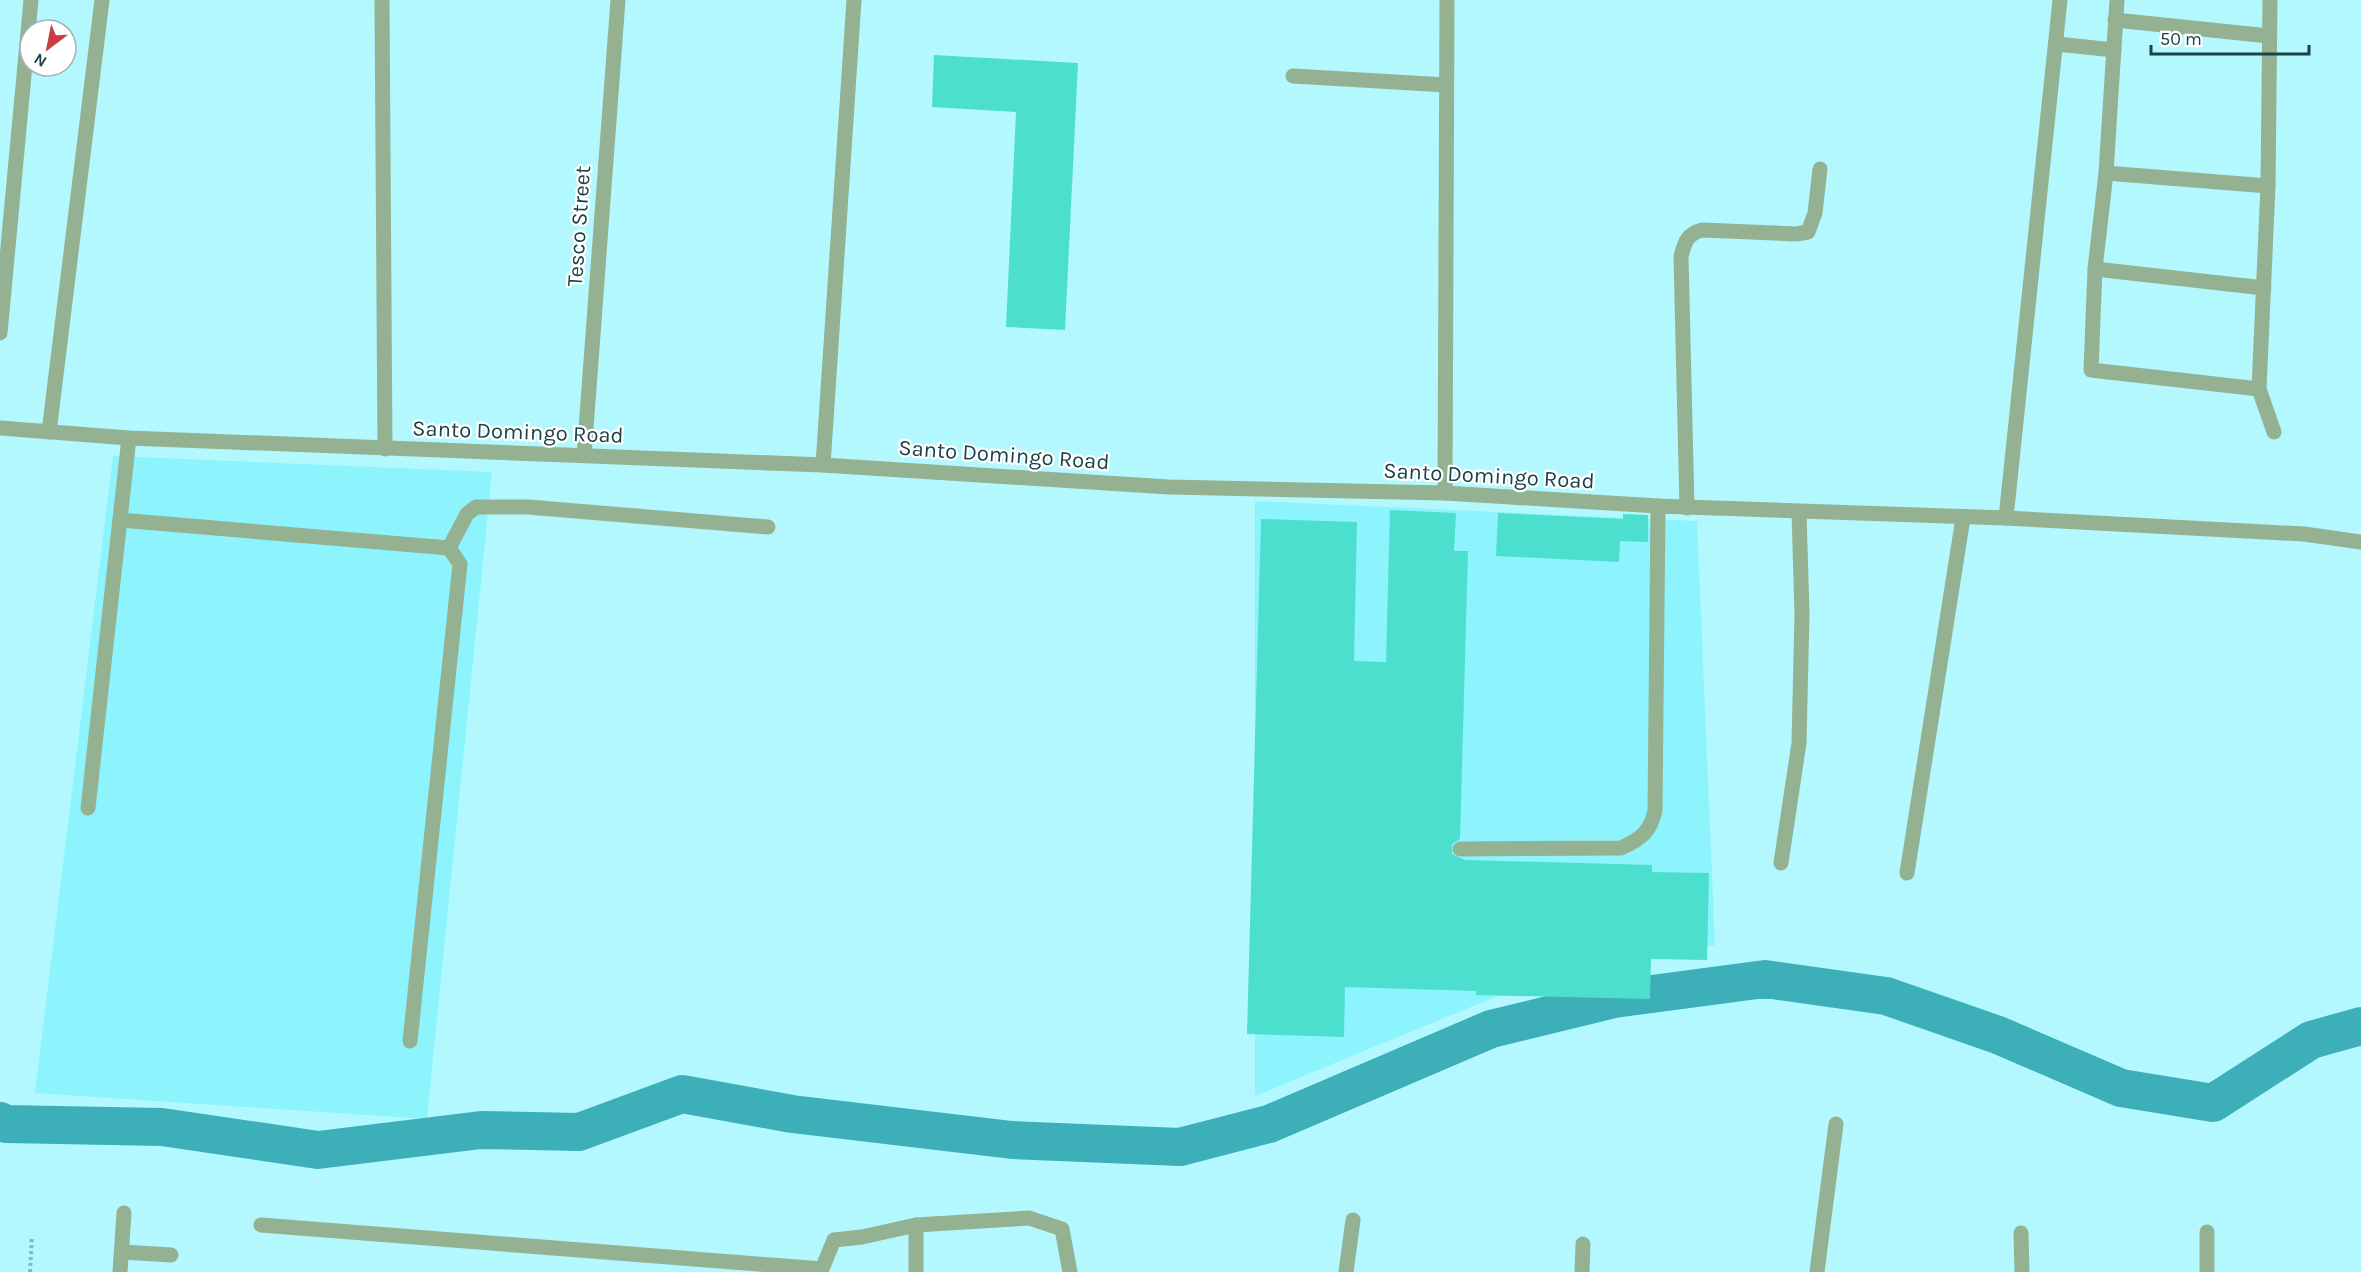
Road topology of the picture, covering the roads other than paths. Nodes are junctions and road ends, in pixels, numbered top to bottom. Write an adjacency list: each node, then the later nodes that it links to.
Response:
1 (31, 0): 21 (street)
2 (102, 0): 24 (street)
3 (382, 0): 27 (street)
4 (618, 0): 28 (street, Tesco Street)
5 (854, 0): 29 (street)
6 (1447, 0): 15 (street)
7 (2060, 0): 12 (street)
8 (2117, 0): 10 (street)
9 (2270, 0): 11 (street)
10 (2115, 20): 11 (street); 13 (street)
11 (2269, 36): 18 (street)
12 (2057, 44): 13 (street); 35 (street)
13 (2114, 50): 17 (street)
14 (1293, 76): 15 (street)
15 (1446, 85): 30 (street)
16 (1820, 169): 32 (street)
17 (2106, 173): 18 (street); 19 (street)
18 (2268, 186): 20 (street)
19 (2095, 269): 20 (street); 22 (street)
20 (2264, 288): 22 (street)
21 (0, 333)
22 (2259, 389): 25 (street)
23 (0, 429): 24 (street, Santo Domingo Road)
24 (49, 432): 26 (street, Santo Domingo Road)
25 (2274, 432)
26 (129, 438): 27 (street, Santo Domingo Road); 36 (street)
27 (385, 449): 28 (street, Santo Domingo Road)
28 (584, 455): 29 (street, Santo Domingo Road)
29 (823, 465): 30 (street, Santo Domingo Road)
30 (1445, 493): 31 (street, Santo Domingo Road)
31 (1658, 506): 32 (street, Santo Domingo Road); 41 (street)
32 (1686, 508): 33 (street, Santo Domingo Road)
33 (1799, 512): 34 (street, Santo Domingo Road); 42 (street)
34 (1963, 518): 35 (street, Santo Domingo Road); 43 (street)
35 (2006, 518): 38 (street, Santo Domingo Road)
36 (120, 520): 39 (street); 40 (street)
37 (768, 526): 39 (street)
38 (2361, 542)
39 (449, 548): 44 (street)
40 (88, 808)
41 (1460, 849)
42 (1781, 863)
43 (1907, 873)
44 (410, 1041)
45 (1836, 1124): 60 (street)
46 (124, 1213): 53 (street)
47 (1353, 1220): 58 (street)
48 (261, 1225): 49 (street)
49 (916, 1225): 56 (street); 57 (street)
50 (2207, 1232): 62 (street)
51 (2021, 1233): 61 (street)
52 (1582, 1244): 59 (street)
53 (123, 1252): 54 (street); 55 (street)
54 (171, 1255)
55 (120, 1272)
56 (916, 1272)
57 (1070, 1272)
58 (1346, 1272)
59 (1582, 1272)
60 (1817, 1272)
61 (2022, 1272)
62 (2207, 1272)

